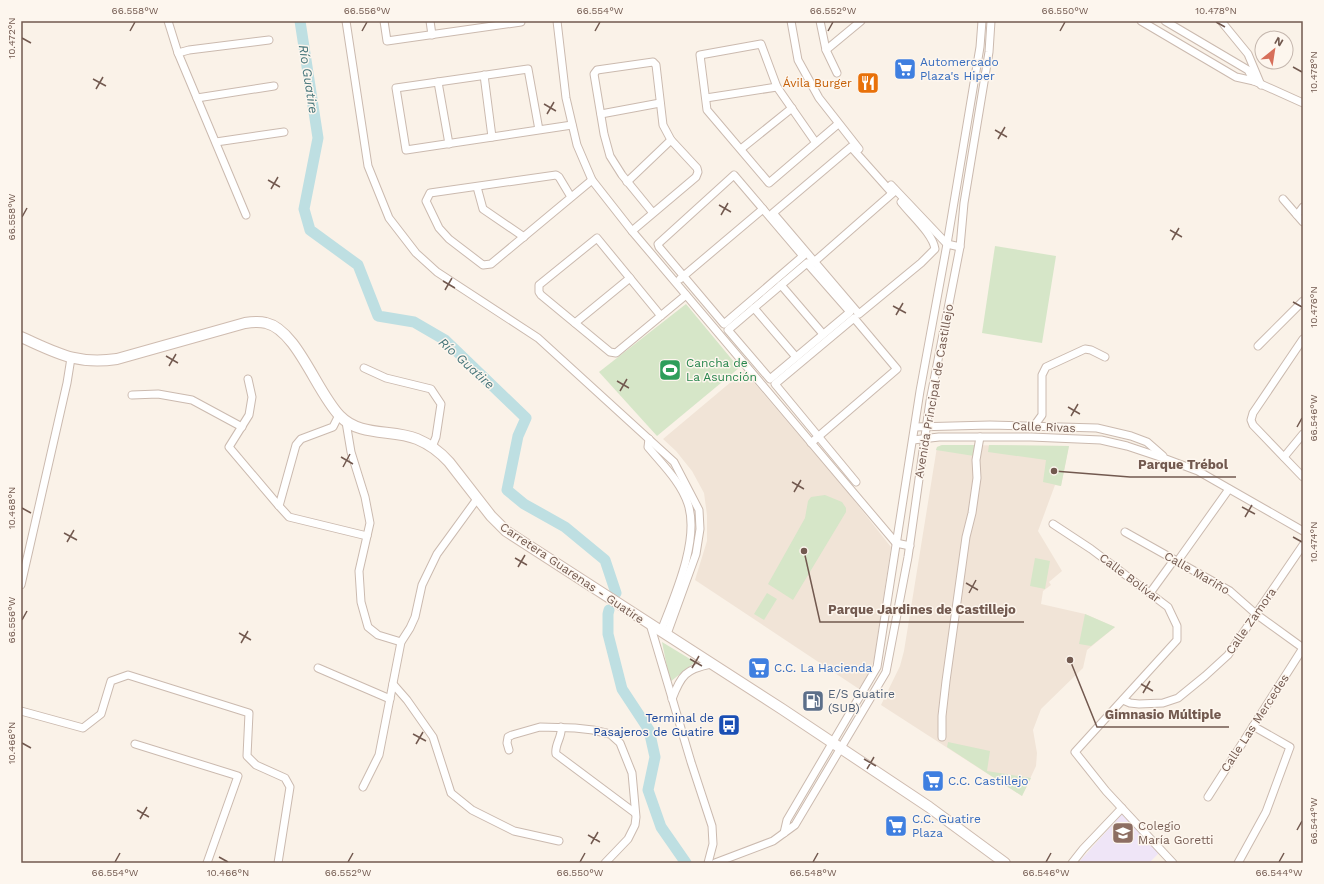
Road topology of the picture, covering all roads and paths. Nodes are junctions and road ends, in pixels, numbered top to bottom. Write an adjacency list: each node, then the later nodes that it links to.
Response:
1 (168, 21): 19 (street)
2 (346, 21): 96 (street)
3 (384, 21): 16 (street)
4 (430, 21): 16 (street)
5 (521, 21): 15 (street)
6 (557, 21): 34 (street)
7 (791, 21): 33 (street)
8 (820, 21): 18 (street)
9 (861, 21): 18 (street)
10 (982, 21): 58 (street, Avenida Principal de Castillejo)
11 (991, 21): 59 (street, Avenida Principal de Castillejo)
12 (1141, 21): 22 (street)
13 (1165, 21): 22 (street)
14 (1221, 21): 24 (street)
15 (476, 25): 16 (street)
16 (432, 35)
17 (269, 40): 19 (street)
18 (826, 50): 20 (street)
19 (178, 53): 27 (street)
20 (837, 73)
21 (484, 75): 23 (street); 35 (street); 37 (street)
22 (1254, 81): 24 (street)
23 (438, 82): 41 (street); 41 (street)
24 (1261, 85): 30 (street)
25 (274, 86): 27 (street)
26 (777, 87): 28 (street); 28 (street); 31 (street)
27 (197, 98): 39 (street)
28 (706, 98): 42 (street)
29 (660, 103): 32 (street); 32 (street); 38 (street)
30 (1303, 103)
31 (792, 108): 40 (street); 42 (street)
32 (601, 114): 44 (street)
33 (838, 124): 40 (street); 46 (street)
34 (572, 125): 35 (street); 43 (street)
35 (539, 130): 37 (street)
36 (284, 132): 39 (street)
37 (492, 137): 41 (street)
38 (671, 140): 44 (street); 52 (street)
39 (216, 142): 53 (street)
40 (816, 143): 42 (street)
41 (449, 144)
42 (741, 149)
43 (592, 180): 47 (street); 56 (street)
44 (627, 182): 52 (street)
45 (477, 186): 47 (street); 57 (street); 57 (street)
46 (894, 192): 58 (street); 60 (street); 60 (street)
47 (571, 197): 57 (street)
48 (1283, 199): 54 (street)
49 (901, 202): 60 (street)
50 (1303, 207): 54 (street)
51 (763, 209): 61 (street); 61 (street); 61 (street)
52 (653, 213): 56 (street)
53 (246, 215)
54 (1297, 215): 55 (street)
55 (1303, 222)
56 (632, 231): 63 (street)
57 (524, 237)
58 (947, 244): 59 (street); 89 (street, Avenida Principal de Castillejo)
59 (960, 247): 90 (street, Avenida Principal de Castillejo)
60 (814, 262)
61 (683, 276): 63 (street)
62 (630, 278): 68 (street); 69 (street); 69 (street)
63 (676, 283): 65 (street)
64 (781, 285): 67 (street); 70 (street); 70 (street)
65 (686, 295): 68 (street); 75 (street)
66 (1303, 301): 73 (street)
67 (754, 308): 74 (street); 79 (street)
68 (661, 316): 69 (street)
69 (575, 323)
70 (823, 334): 79 (street)
71 (21, 337): 77 (main road)
72 (1303, 339): 101 (street)
73 (1258, 346)
74 (746, 351): 75 (street); 78 (street)
75 (739, 357): 80 (street)
76 (1105, 357): 84 (street)
77 (71, 358): 85 (main road); 116 (street)
78 (752, 358): 79 (street); 80 (street)
79 (796, 358)
80 (745, 364): 99 (street)
81 (364, 368): 100 (street)
82 (248, 379): 88 (street)
83 (132, 395): 88 (street)
84 (1042, 415): 86 (street); 91 (street)
85 (343, 419): 100 (main road, Carretera Guarenas - Guatire); 107 (street); 111 (street)
86 (1034, 426): 87 (street, Calle Rivas); 90 (street, Calle Rivas)
87 (1043, 426): 91 (street, Calle Rivas); 95 (street)
88 (242, 427): 107 (street)
89 (915, 427): 90 (street, Calle Rivas); 98 (street, Avenida Principal de Castillejo)
90 (926, 427): 97 (street, Avenida Principal de Castillejo)
91 (1051, 427): 102 (street, Calle Rivas)
92 (1303, 434): 101 (street)
93 (819, 436): 93 (street); 99 (street); 104 (street)
94 (980, 437): 95 (street, Calle Rivas); 97 (street, Calle Rivas); 132 (street)
95 (1044, 437): 102 (street, Calle Rivas)
96 (649, 439): 120 (street); 120 (street)
97 (924, 439): 98 (street, Calle Rivas); 114 (street, Avenida Principal de Castillejo)
98 (913, 440): 112 (street, Avenida Principal de Castillejo)
99 (812, 443): 112 (street)
100 (432, 447): 106 (main road, Carretera Guarenas - Guatire)
101 (1284, 457): 103 (street)
102 (1166, 459): 105 (street, Calle Rivas)
103 (1303, 477)
104 (856, 482)
105 (1229, 488): 109 (street, Calle Rivas); 115 (street)
106 (477, 499): 119 (main road, Carretera Guarenas - Guatire); 121 (street)
107 (279, 506): 111 (street)
108 (1053, 524): 117 (street, Calle Bolívar)
109 (1303, 531)
110 (1125, 532): 115 (street, Calle Mariño)
111 (367, 536): 121 (street)
112 (896, 543): 114 (street); 134 (street, Avenida Principal de Castillejo)
113 (1303, 545): 118 (street, Calle Zamora)
114 (910, 546): 134 (street, Avenida Principal de Castillejo)
115 (1175, 561): 117 (street); 118 (street, Calle Mariño)
116 (21, 585)
117 (1150, 594): 128 (street, Calle Bolívar)
118 (1256, 614): 122 (street, Calle Mariño); 128 (street, Calle Zamora)
119 (647, 622): 120 (main road, Carretera Guarenas - Guatire); 127 (street)
120 (664, 632): 123 (main road, Carretera Guarenas - Guatire)
121 (401, 642): 125 (street)
122 (1303, 648): 130 (street, Calle Las Mercedes)
123 (711, 664): 127 (street); 134 (main road, Carretera Guarenas - Guatire)
124 (318, 668): 126 (street)
125 (393, 684): 126 (street); 140 (street)
126 (390, 699): 136 (street)
127 (672, 699): 144 (street)
128 (1123, 700): 138 (street, Calle Bolívar)
129 (21, 711): 142 (street)
130 (1254, 726): 137 (street, Calle Las Mercedes); 149 (street)
131 (561, 727): 135 (street); 139 (street); 139 (street)
132 (942, 737)
133 (135, 744): 141 (street)
134 (837, 746): 145 (street); 146 (main road, Carretera Guarenas - Guatire)
135 (509, 750)
136 (363, 787)
137 (1208, 797)
138 (1120, 806): 147 (street); 148 (street, Calle Bolívar)
139 (635, 813): 143 (street)
140 (559, 842)
141 (207, 863)
142 (278, 863)
143 (605, 863)
144 (708, 863)
145 (715, 863)
146 (1005, 863)
147 (1072, 863)
148 (1173, 863)
149 (1238, 863)

